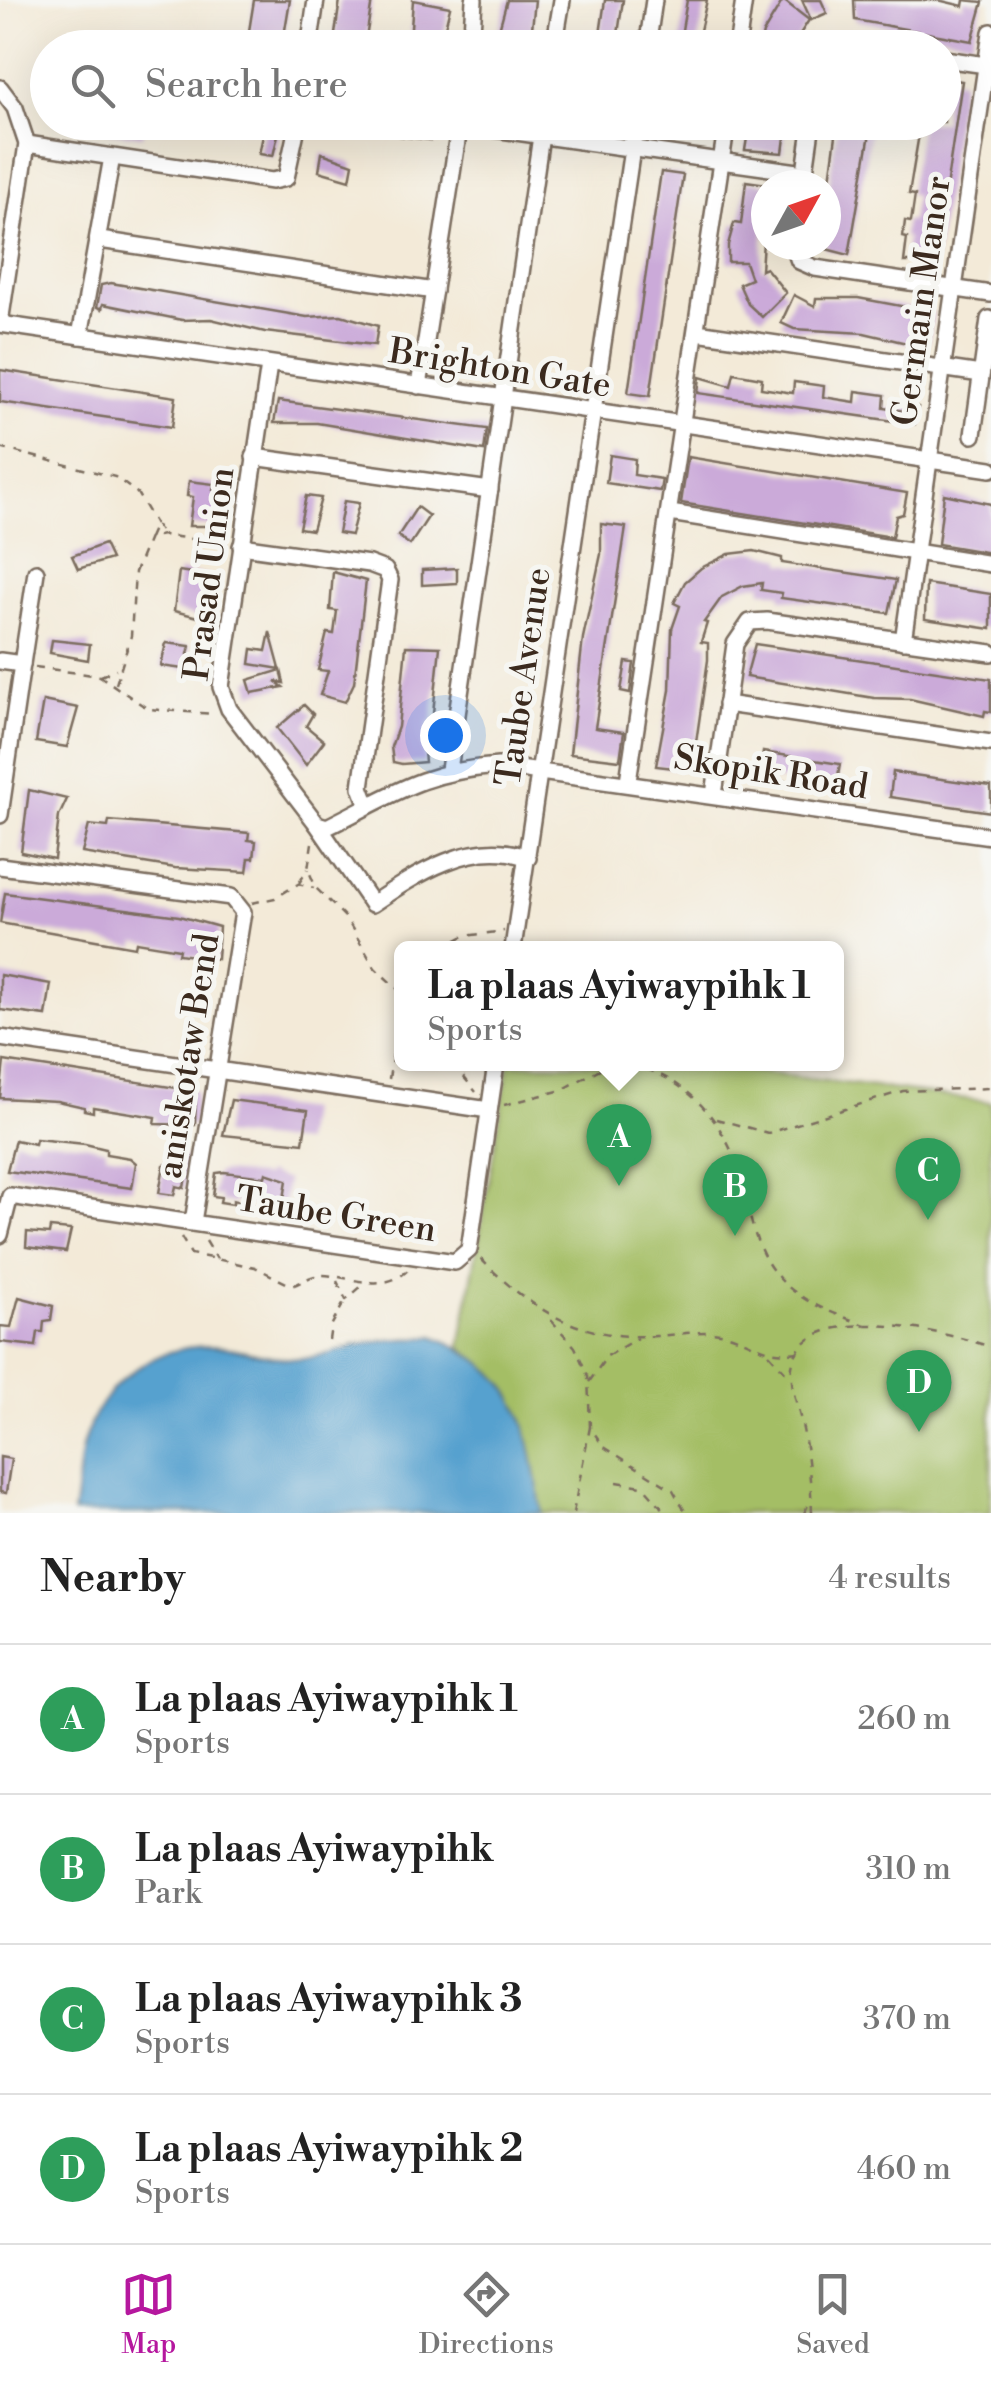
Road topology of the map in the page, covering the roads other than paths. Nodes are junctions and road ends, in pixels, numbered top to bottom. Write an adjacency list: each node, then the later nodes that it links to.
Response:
1 (316, 0): 6 (street)
2 (474, 0): 7 (street)
3 (562, 0): 8 (street)
4 (654, 0): 9 (street)
5 (744, 0): 10 (street)
6 (312, 30)
7 (472, 30)
8 (557, 30)
9 (650, 30)
10 (740, 30)
11 (991, 32): 13 (street, Germain Manor)
12 (961, 61): 13 (street)
13 (986, 65): 30 (street, Germain Manor)
14 (0, 88): 22 (street)
15 (296, 140): 24 (street)
16 (457, 140): 31 (street)
17 (540, 140): 41 (street)
18 (592, 140): 23 (street)
19 (633, 140): 23 (street, Taube Avenue)
20 (724, 140): 25 (street)
21 (809, 140): 27 (street)
22 (27, 144): 24 (street); 34 (street)
23 (632, 149): 25 (street); 42 (street, Taube Avenue)
24 (112, 156): 28 (street)
25 (721, 161): 26 (street); 35 (street)
26 (762, 170)
27 (805, 170)
28 (100, 240): 31 (street); 36 (street)
29 (799, 260): 30 (street)
30 (954, 288): 32 (street); 38 (street, Germain Manor)
31 (434, 291): 40 (street)
32 (991, 294)
33 (989, 319): 39 (street)
34 (0, 323): 36 (street, Brighton Gate)
35 (697, 332): 38 (street); 43 (street)
36 (80, 336): 37 (street, Brighton Gate)
37 (269, 364): 40 (street, Brighton Gate); 45 (street, Prasad Union)
38 (942, 370): 39 (street); 46 (street, Germain Manor)
39 (981, 374): 44 (street)
40 (419, 386): 41 (street, Brighton Gate)
41 (503, 397): 42 (street, Brighton Gate); 48 (street)
42 (593, 413): 43 (street, Brighton Gate); 61 (street, Taube Avenue)
43 (682, 427): 46 (street, Brighton Gate); 49 (street)
44 (973, 434)
45 (254, 457): 48 (street); 50 (street, Prasad Union)
46 (930, 459): 47 (street, Brighton Gate); 51 (street, Germain Manor)
47 (991, 469)
48 (490, 490): 60 (street)
49 (670, 514): 51 (street); 62 (street)
50 (236, 545): 64 (street); 66 (street, Prasad Union)
51 (916, 554): 52 (street); 54 (street, Germain Manor)
52 (991, 564)
53 (36, 572): 57 (street)
54 (904, 641): 55 (street); 58 (street)
55 (991, 653)
56 (0, 661): 57 (street)
57 (27, 665): 65 (street)
58 (726, 704): 59 (street); 63 (street)
59 (991, 743)
60 (449, 770): 61 (street); 64 (street)
61 (541, 770): 62 (street, Skopik Road); 68 (street, Taube Avenue)
62 (628, 781): 63 (street, Skopik Road)
63 (714, 795): 67 (street, Skopik Road)
64 (367, 803): 66 (street)
65 (0, 815)
66 (312, 829): 68 (street, Prasad Union)
67 (991, 836)
68 (528, 858): 70 (street, Taube Avenue)
69 (0, 866): 72 (street, aniskotaw Bend)
70 (514, 941)
71 (0, 1038): 72 (street)
72 (217, 1070): 74 (street); 76 (street, aniskotaw Bend)
73 (495, 1071): 74 (street)
74 (490, 1103): 76 (street, Taube Green)
75 (5, 1195): 76 (street, Taube Green); 77 (street, Taube Green)
76 (193, 1222)
77 (0, 1235)

